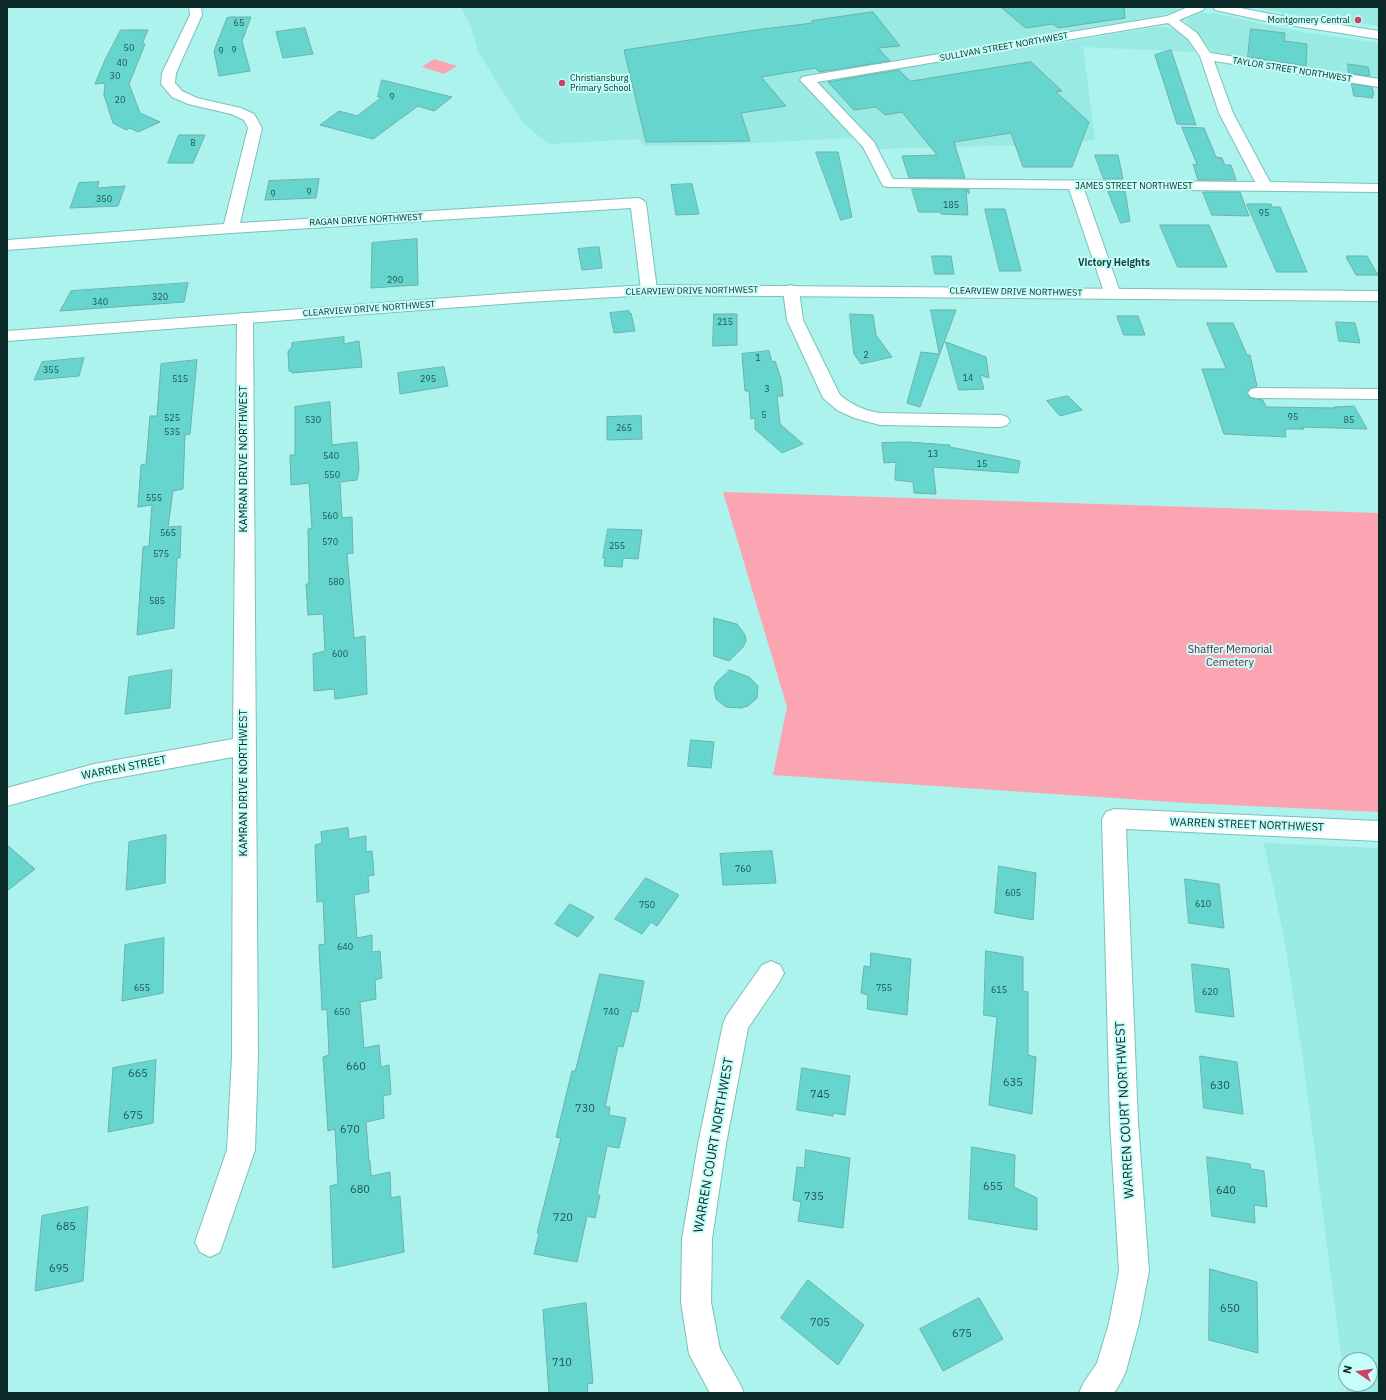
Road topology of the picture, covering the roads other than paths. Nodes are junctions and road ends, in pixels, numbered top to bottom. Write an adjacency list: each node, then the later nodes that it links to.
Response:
1 (195, 7): 12 (street)
2 (1199, 7): 4 (street, SULLIVAN STREET NORTHWEST)
3 (1219, 7): 5 (street)
4 (1170, 19): 6 (street); 8 (street, SULLIVAN STREET NORTHWEST)
5 (1379, 34)
6 (1206, 56): 7 (street, TAYLOR STREET NORTHWEST); 10 (street)
7 (1379, 83)
8 (888, 183): 9 (street, JAMES STREET NORTHWEST)
9 (1075, 186): 10 (street, JAMES STREET NORTHWEST); 16 (street)
10 (1264, 186): 11 (street, JAMES STREET NORTHWEST)
11 (1379, 188)
12 (232, 228): 13 (street, RAGAN DRIVE NORTHWEST); 14 (street, RAGAN DRIVE NORTHWEST)
13 (7, 245)
14 (649, 290): 15 (street, CLEARVIEW DRIVE NORTHWEST); 18 (street, CLEARVIEW DRIVE NORTHWEST)
15 (791, 290): 16 (street, CLEARVIEW DRIVE NORTHWEST); 22 (street)
16 (1112, 292): 17 (street, CLEARVIEW DRIVE NORTHWEST)
17 (1379, 296)
18 (245, 318): 19 (street, CLEARVIEW DRIVE NORTHWEST); 23 (street, KAMRAN DRIVE NORTHWEST)
19 (7, 336)
20 (1258, 393): 21 (street)
21 (1379, 394)
22 (1001, 421)
23 (244, 746): 24 (street, WARREN STREET); 28 (street, KAMRAN DRIVE NORTHWEST)
24 (7, 797)
25 (1114, 819): 26 (street, WARREN STREET NORTHWEST); 30 (street, WARREN COURT NORTHWEST)
26 (1379, 831)
27 (771, 973): 29 (street, WARREN COURT NORTHWEST)
28 (210, 1242)
29 (728, 1393)
30 (1095, 1393)

